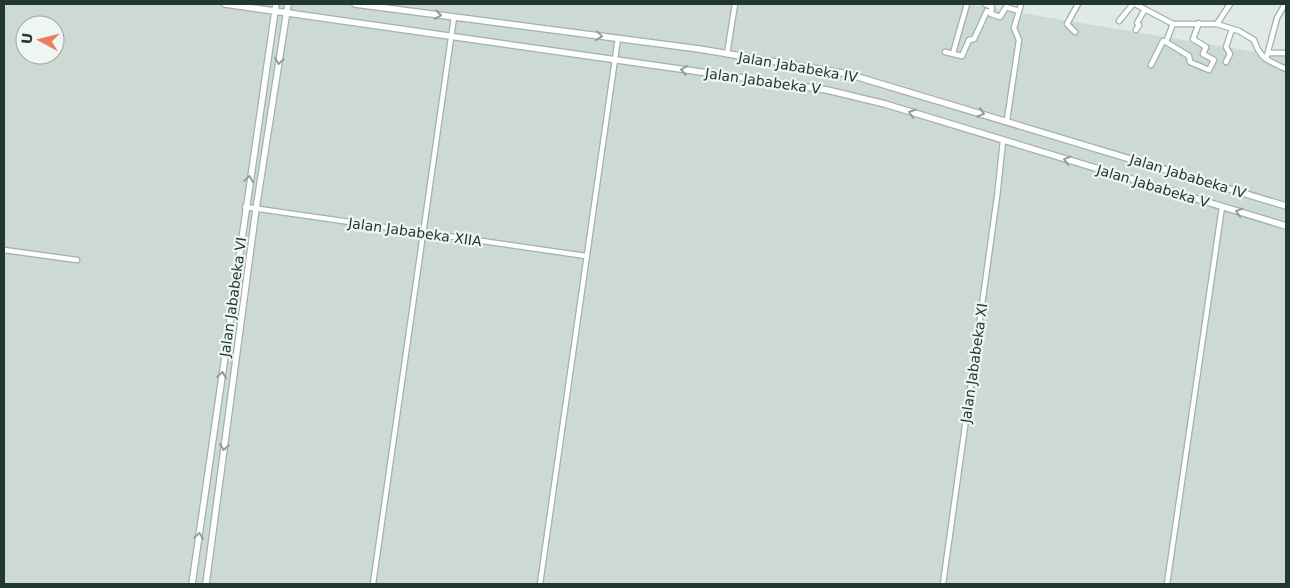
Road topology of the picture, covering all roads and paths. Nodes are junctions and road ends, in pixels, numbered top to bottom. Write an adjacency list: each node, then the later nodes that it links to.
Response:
1 (225, 4): 15 (street, Jalan Jababeka V)
2 (276, 4): 15 (street, Jalan Jababeka VI)
3 (288, 4): 16 (street, Jalan Jababeka VI)
4 (355, 4): 18 (street, Jalan Jababeka IV, one-way to 18)
5 (735, 4): 32 (street)
6 (967, 4): 33 (street)
7 (986, 4): 17 (street)
8 (1021, 4): 14 (street)
9 (1078, 4): 25 (street)
10 (1134, 4): 13 (street); 19 (street)
11 (1230, 4): 22 (street)
12 (1285, 4): 30 (street)
13 (1145, 9): 21 (street); 24 (street)
14 (1019, 10): 17 (street); 39 (street)
15 (275, 11): 16 (street, Jalan Jababeka V); 42 (street, Jalan Jababeka VI, one-way to 15)
16 (286, 12): 26 (street, Jalan Jababeka V); 44 (street, Jalan Jababeka VI, one-way to 44)
17 (991, 13): 33 (street)
18 (454, 17): 26 (street); 27 (street, Jalan Jababeka IV, one-way to 27)
19 (1119, 21)
20 (1199, 23): 21 (street); 22 (street); 28 (street)
21 (1173, 24): 28 (street)
22 (1218, 24): 23 (street)
23 (1232, 29): 34 (street); 36 (street)
24 (1136, 30)
25 (1075, 32)
26 (451, 36): 35 (street, Jalan Jababeka V); 46 (street)
27 (618, 38): 32 (street, Jalan Jababeka IV); 35 (street)
28 (1166, 42): 37 (street)
29 (945, 52): 33 (street)
30 (1268, 53): 31 (street); 34 (street)
31 (1286, 53)
32 (727, 54): 39 (street, Jalan Jababeka IV, one-way to 39)
33 (953, 54)
34 (1266, 59): 38 (street)
35 (613, 60): 40 (street, Jalan Jababeka V, one-way to 35); 48 (street)
36 (1226, 62)
37 (1151, 65)
38 (1286, 69)
39 (1007, 120): 41 (street, Jalan Jababeka IV)
40 (1003, 141): 43 (street, Jalan Jababeka V, one-way to 40); 54 (street, Jalan Jababeka XI)
41 (1286, 206)
42 (245, 207): 44 (street, Jalan Jababeka XIIA); 50 (street, Jalan Jababeka VI, one-way to 42)
43 (1222, 207): 45 (street, Jalan Jababeka V, one-way to 43); 55 (street)
44 (256, 208): 46 (street, Jalan Jababeka XIIA); 51 (street, Jalan Jababeka VI, one-way to 51)
45 (1286, 226)
46 (422, 232): 48 (street, Jalan Jababeka XIIA); 52 (street)
47 (4, 250): 49 (street)
48 (586, 256): 53 (street)
49 (77, 260)
50 (192, 584)
51 (206, 584)
52 (373, 584)
53 (540, 584)
54 (943, 584)
55 (1167, 584)

